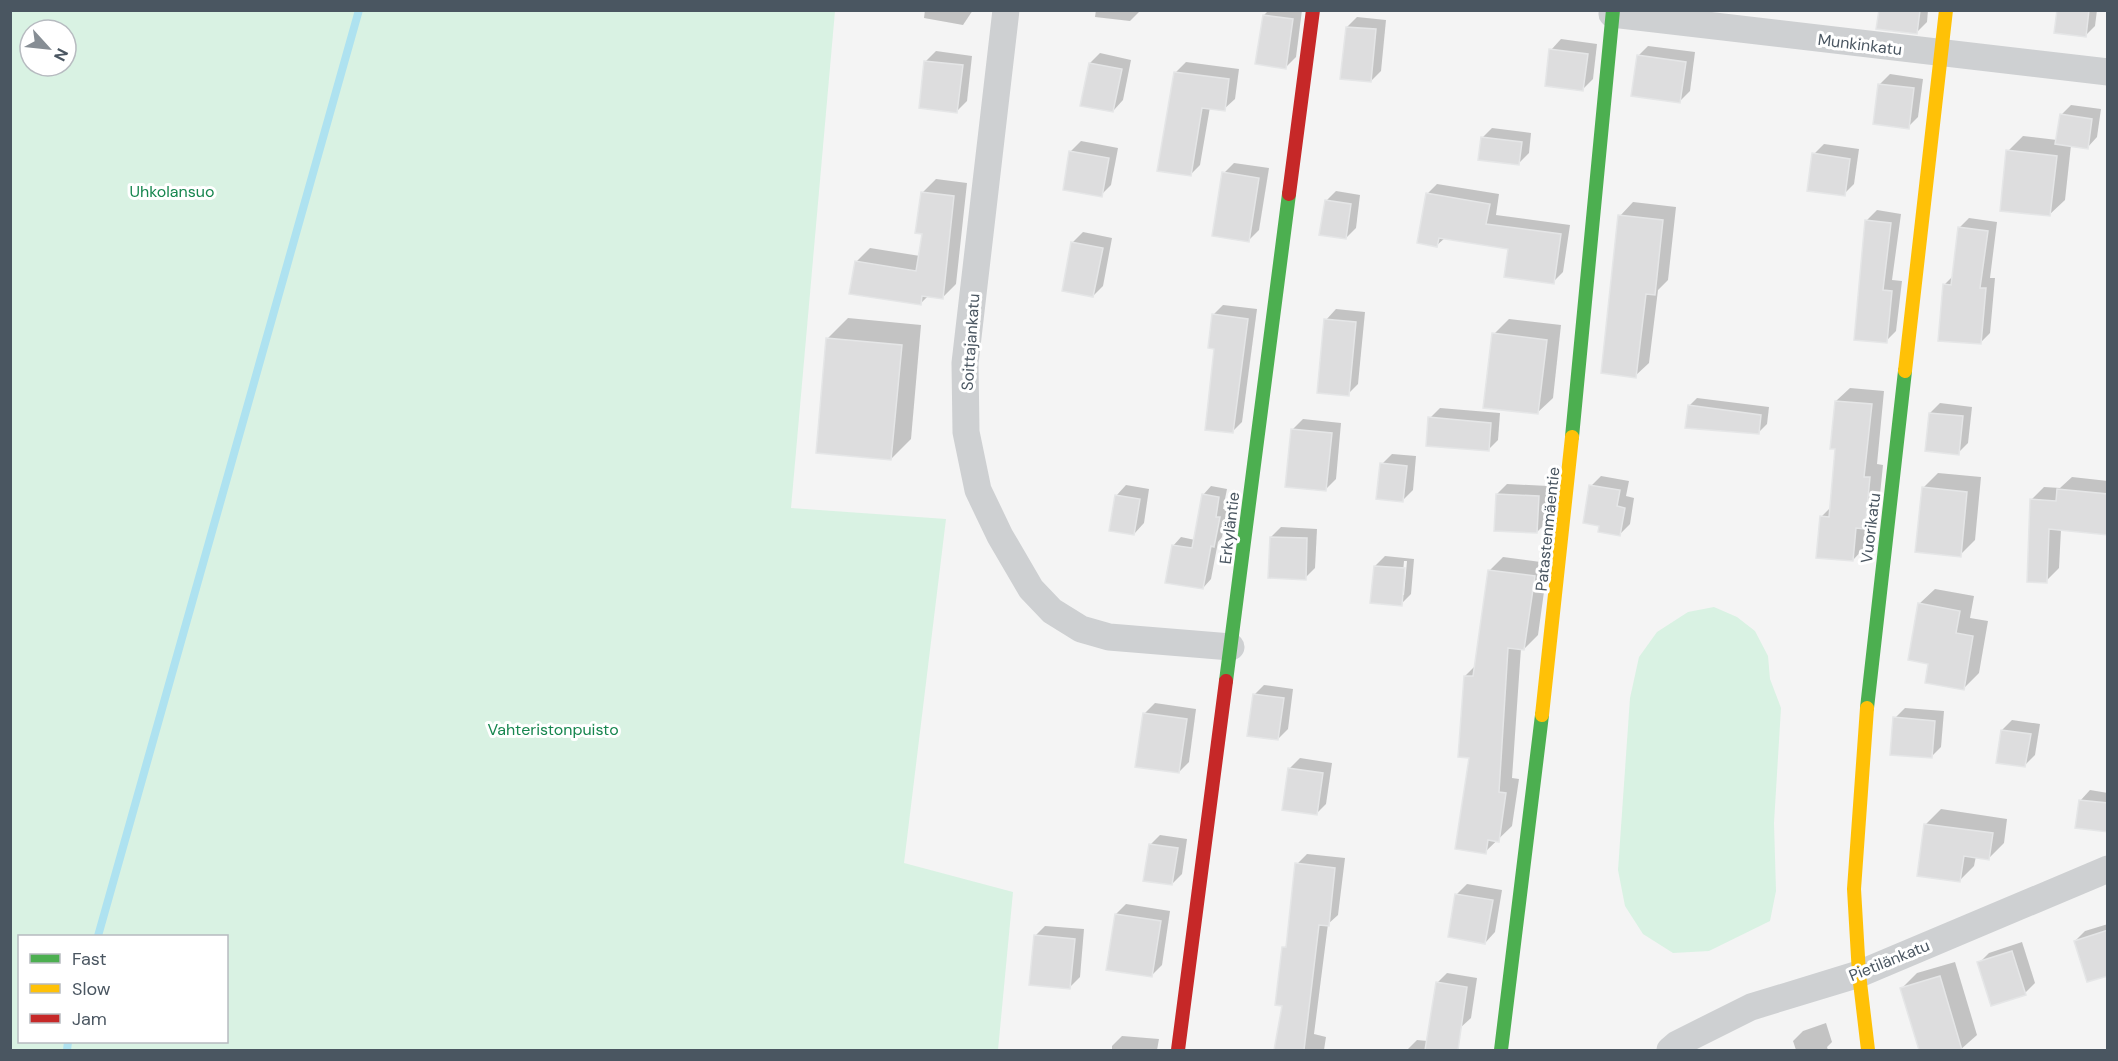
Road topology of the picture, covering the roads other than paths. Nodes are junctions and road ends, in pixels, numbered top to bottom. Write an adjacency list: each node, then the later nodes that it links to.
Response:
1 (1006, 10): 7 (street, Soittajankatu)
2 (1313, 10): 7 (street, Erkyläntie)
3 (1946, 10): 5 (street, Vuorikatu)
4 (1613, 12): 5 (street, Munkinkatu); 11 (street, Patastenmäentie)
5 (1941, 54): 6 (street, Munkinkatu); 9 (street, Vuorikatu)
6 (2108, 72)
7 (1231, 647): 10 (street, Erkyläntie)
8 (2108, 869): 9 (street, Pietilänkatu)
9 (1858, 974): 12 (street, Pietilänkatu); 13 (street, Vuorikatu)
10 (1178, 1050)
11 (1501, 1050)
12 (1670, 1050)
13 (1868, 1050)

